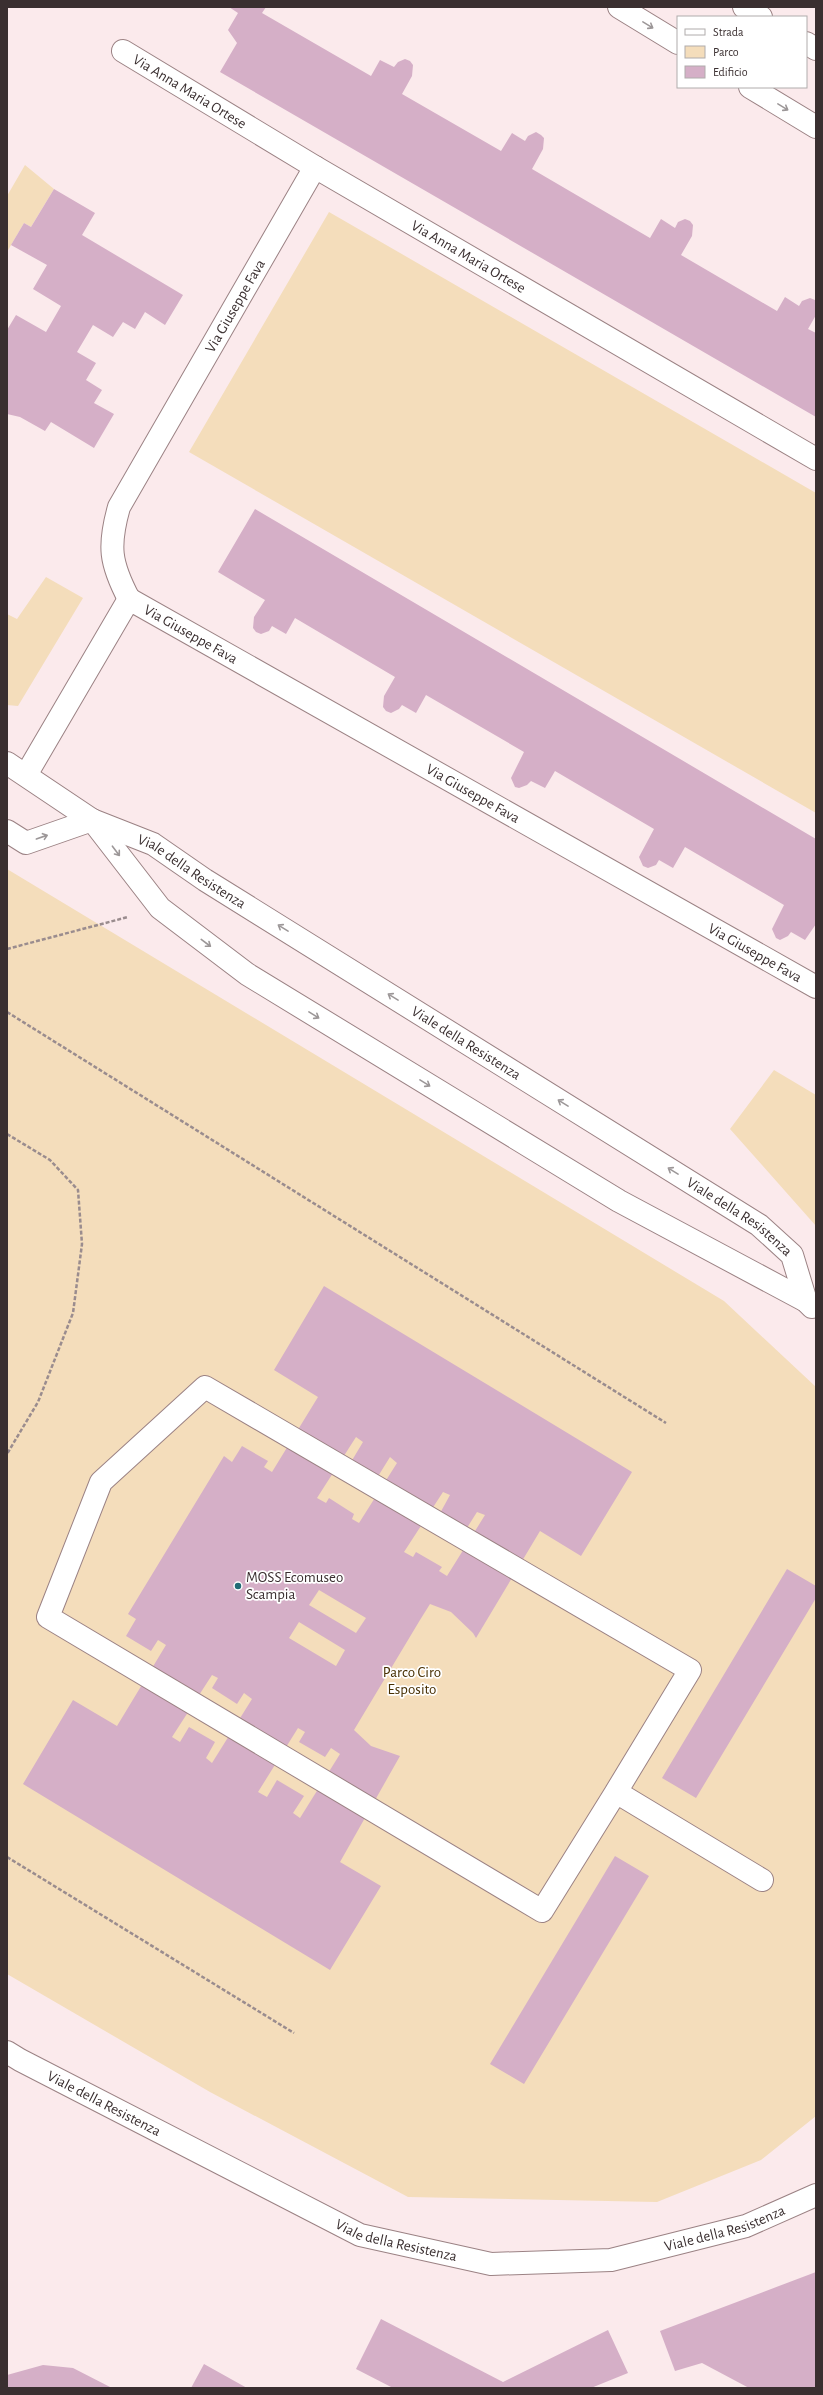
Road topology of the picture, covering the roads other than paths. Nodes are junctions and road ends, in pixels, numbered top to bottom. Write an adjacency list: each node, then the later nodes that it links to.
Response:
1 (619, 7): 4 (street, one-way to 4)
2 (744, 7): 3 (street)
3 (759, 16)
4 (677, 42)
5 (807, 44): 6 (street)
6 (816, 49)
7 (123, 51): 10 (street, Via Anna Maria Ortese)
8 (752, 88): 9 (street, one-way to 9)
9 (816, 127)
10 (315, 167): 11 (street, Via Anna Maria Ortese); 12 (street, Via Giuseppe Fava)
11 (816, 459)
12 (129, 599): 14 (street, Via Giuseppe Fava); 17 (street, Via Giuseppe Fava)
13 (7, 763): 14 (street, Viale della Resistenza)
14 (26, 775): 15 (street, Viale della Resistenza)
15 (92, 820): 16 (street, one-way to 15); 18 (street, Viale della Resistenza, one-way to 18); 18 (street, Viale della Resistenza, one-way to 15)
16 (7, 831)
17 (816, 987)
18 (811, 1305)
19 (616, 1792): 19 (street); 20 (street)
20 (762, 1880)
21 (7, 2052): 22 (street, Viale della Resistenza)
22 (816, 2194)

